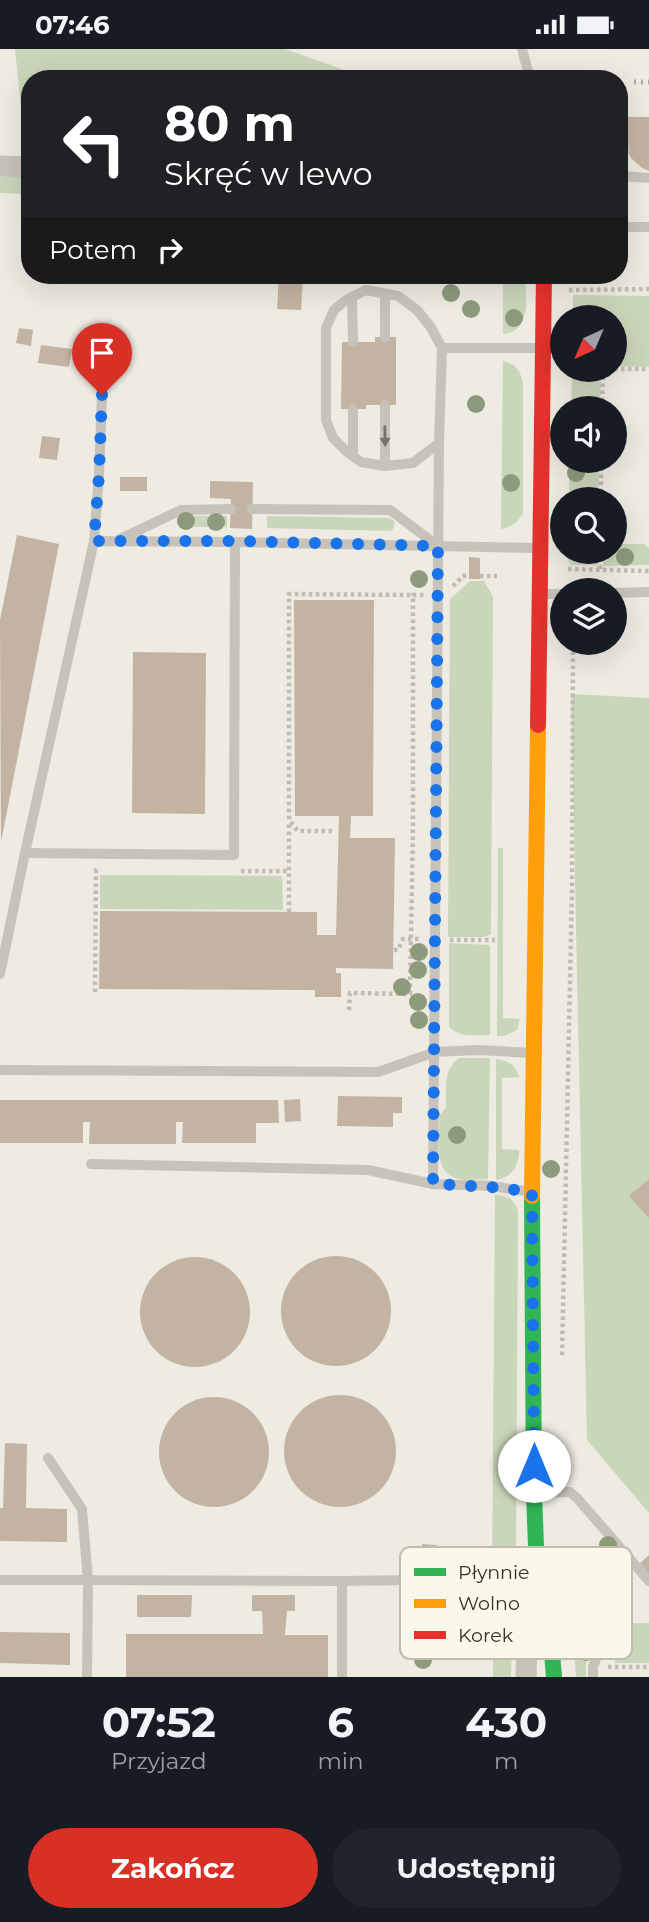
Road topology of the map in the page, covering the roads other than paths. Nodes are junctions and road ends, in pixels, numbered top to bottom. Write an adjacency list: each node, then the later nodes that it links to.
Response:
1 (522, 49): 2 (lane)
2 (528, 70)
3 (0, 166): 4 (street)
4 (21, 167)
5 (628, 177): 6 (lane)
6 (649, 178)
7 (628, 227): 8 (lane)
8 (649, 227)
9 (544, 284): 16 (street)
10 (385, 294): 11 (lane); 12 (lane); 15 (lane)
11 (352, 297): 14 (lane); 20 (lane)
12 (385, 337)
13 (104, 341): 24 (lane)
14 (353, 342)
15 (442, 348): 16 (lane); 19 (lane)
16 (543, 348): 28 (street)
17 (385, 405): 21 (lane, one-way to 21)
18 (353, 409): 20 (lane)
19 (439, 443): 21 (lane); 27 (lane)
20 (353, 456): 21 (lane)
21 (386, 467)
22 (231, 509): 25 (lane)
23 (252, 509): 27 (lane)
24 (94, 541): 25 (lane); 33 (lane)
25 (116, 541): 26 (lane)
26 (235, 541): 27 (lane); 33 (lane)
27 (438, 546): 28 (lane); 35 (lane)
28 (540, 548): 31 (street)
29 (649, 592): 30 (lane)
30 (627, 593)
31 (539, 594): 32 (lane); 36 (street)
32 (550, 594)
33 (25, 853): 34 (lane)
34 (0, 974)
35 (435, 1052): 36 (lane); 37 (lane); 39 (lane)
36 (533, 1053): 40 (street)
37 (0, 1070)
38 (91, 1164): 39 (lane)
39 (433, 1184): 40 (lane)
40 (532, 1192): 42 (street)
41 (48, 1458): 47 (lane)
42 (534, 1493): 43 (street); 44 (lane)
43 (536, 1547)
44 (620, 1547)
45 (632, 1561): 50 (lane)
46 (0, 1580): 47 (lane)
47 (88, 1580): 49 (lane); 53 (lane)
48 (400, 1580): 49 (lane)
49 (342, 1581): 54 (lane)
50 (649, 1581)
51 (527, 1659): 55 (street)
52 (552, 1659): 56 (street)
53 (87, 1677)
54 (342, 1677)
55 (526, 1677)
56 (554, 1677)

